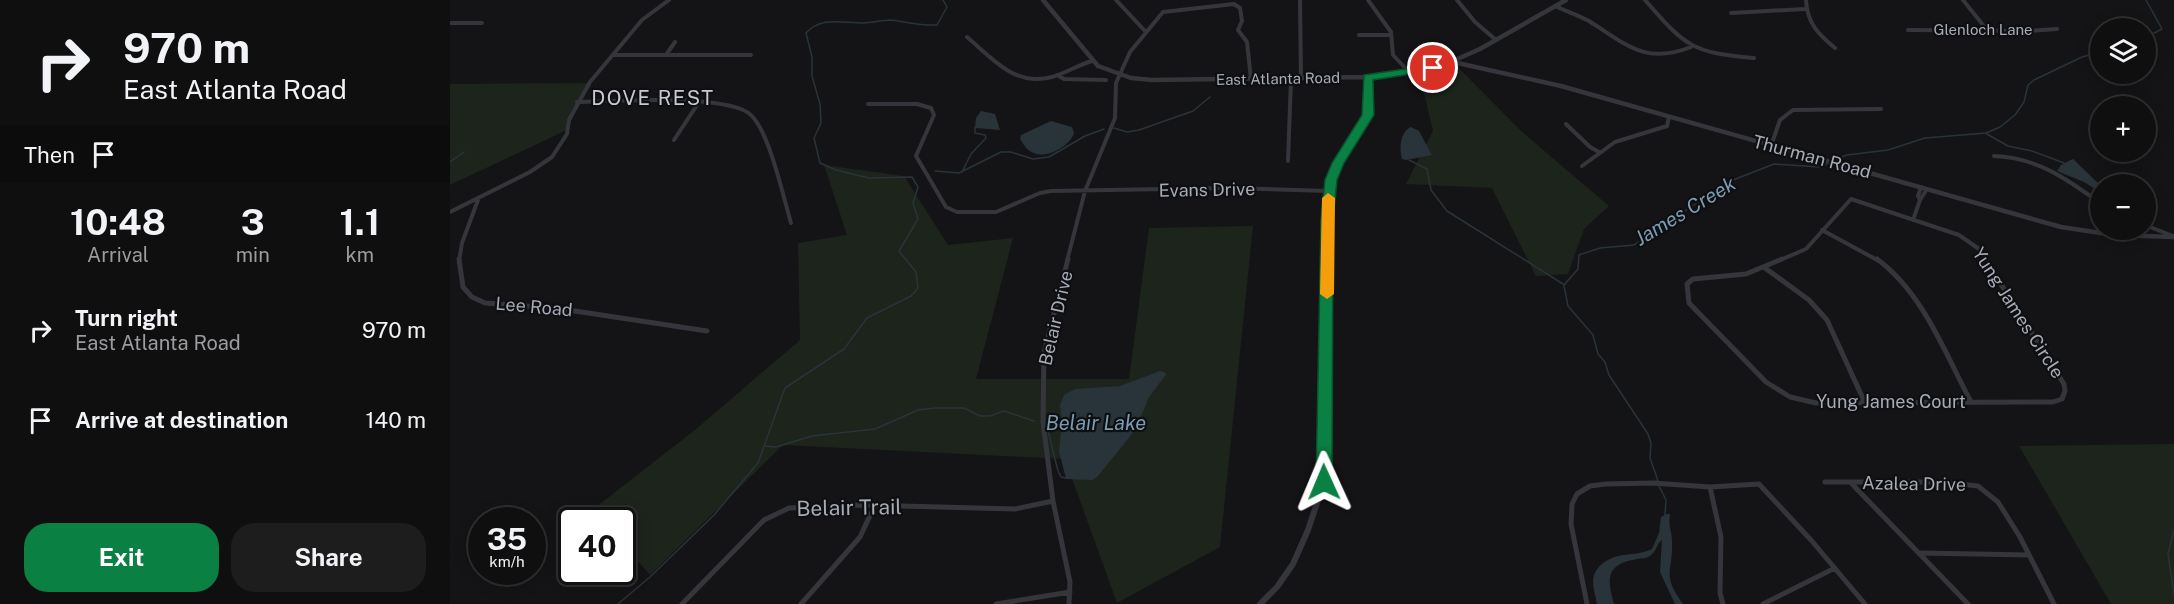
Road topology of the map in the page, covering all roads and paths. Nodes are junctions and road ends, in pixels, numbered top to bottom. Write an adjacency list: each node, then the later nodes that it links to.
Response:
1 (669, 0): 27 (street)
2 (1043, 0): 31 (street, East Atlanta Road)
3 (1116, 0): 19 (street)
4 (1300, 0): 39 (street)
5 (1368, 0): 21 (street)
6 (1456, 0): 23 (street)
7 (1566, 0): 11 (street, East Atlanta Road)
8 (1645, 0): 25 (street)
9 (1806, 0): 12 (street)
10 (1963, 0): 18 (street)
11 (1555, 6): 23 (street, East Atlanta Road); 25 (street)
12 (1805, 9): 13 (street); 26 (street)
13 (1731, 13)
14 (450, 23): 15 (street)
15 (482, 23)
16 (2057, 28): 18 (street, Glenloch Lane)
17 (1908, 30): 18 (street, Glenloch Lane)
18 (1987, 30)
19 (1145, 31): 35 (street, Belair Drive); 37 (street, Belair Drive)
20 (1359, 35): 21 (street)
21 (1391, 35): 33 (street)
22 (967, 37): 34 (street)
23 (1496, 40): 32 (street, East Atlanta Road)
24 (675, 42): 28 (street)
25 (1691, 47): 30 (street)
26 (1835, 48)
27 (613, 55): 28 (street); 41 (street)
28 (666, 55): 29 (street)
29 (751, 55)
30 (1754, 58)
31 (1092, 61): 34 (street); 35 (street, East Atlanta Road)
32 (1453, 62): 33 (street, East Atlanta Road); 45 (street, Thurman Road)
33 (1410, 73): 36 (street, East Atlanta Road)
34 (1057, 75): 40 (street)
35 (1119, 75): 37 (street, East Atlanta Road); 55 (street, Belair Drive)
36 (1368, 77): 39 (street, East Atlanta Road); 56 (street)
37 (1251, 79): 38 (street, East Atlanta Road)
38 (1291, 79): 39 (street, East Atlanta Road); 51 (street)
39 (1301, 79)
40 (1106, 80)
41 (577, 102): 42 (street); 58 (street)
42 (699, 102): 47 (street); 62 (street)
43 (868, 104): 55 (street, Evans Drive)
44 (1881, 109): 48 (street)
45 (1669, 117): 48 (street, Thurman Road); 49 (street)
46 (1566, 124): 49 (street)
47 (674, 140)
48 (1771, 146): 53 (street, Thurman Road)
49 (1599, 152): 52 (street)
50 (1994, 156): 57 (street)
51 (1288, 161)
52 (1582, 166)
53 (1921, 187): 54 (street, Thurman Road); 59 (street)
54 (1928, 189): 59 (street); 65 (street, Thurman Road)
55 (1085, 191): 56 (street, Evans Drive); 77 (street, Belair Drive)
56 (1329, 191): 88 (street)
57 (2090, 196)
58 (478, 200): 60 (street); 66 (street)
59 (1920, 200): 61 (street)
60 (450, 212)
61 (1913, 220): 63 (street, Yung James Circle); 71 (street, Yung James Circle)
62 (791, 223)
63 (1822, 230): 67 (street, Yung James Circle); 72 (street)
64 (2156, 230): 65 (street)
65 (2174, 237)
66 (454, 251)
67 (1765, 268): 69 (street, Yung James Circle); 73 (street)
68 (455, 276): 70 (street, Lee Road)
69 (1686, 291): 73 (street, Yung James Court)
70 (707, 331)
71 (2065, 391): 72 (street, Yung James Court)
72 (1971, 402): 73 (street, Yung James Court)
73 (1865, 403)
74 (1825, 482): 75 (street, Azalea Drive)
75 (1852, 484): 79 (street); 80 (street, Azalea Drive)
76 (1710, 487): 81 (street); 89 (street); 90 (street)
77 (1053, 501): 78 (street, Belair Trail); 82 (street, Belair Drive)
78 (874, 507): 84 (street, Belair Trail); 85 (street)
79 (1921, 553): 80 (street); 83 (street)
80 (2029, 555): 94 (street, Azalea Drive)
81 (1835, 568): 91 (street); 92 (street)
82 (1070, 592): 86 (street); 87 (street, Belair Drive)
83 (1966, 602): 93 (street)
84 (682, 604)
85 (801, 604)
86 (996, 604)
87 (1069, 604)
88 (1260, 604)
89 (1587, 604)
90 (1723, 604)
91 (1762, 604)
92 (1865, 604)
93 (1958, 604)
94 (2054, 604)

